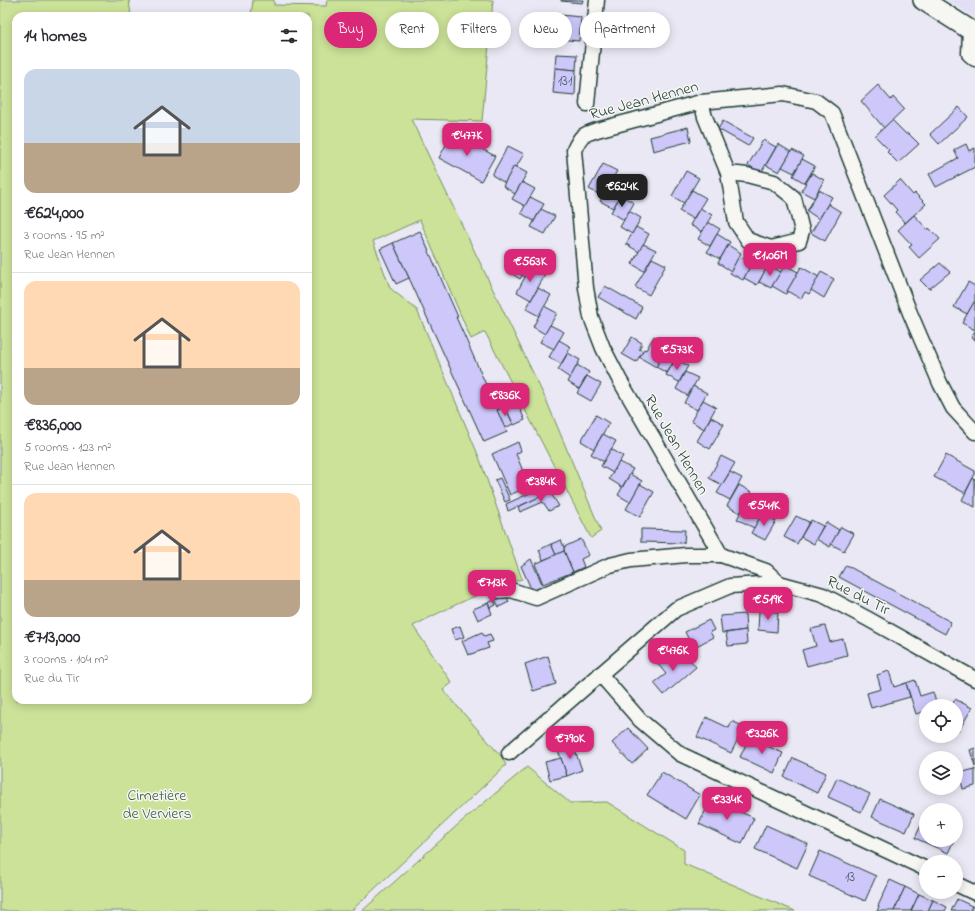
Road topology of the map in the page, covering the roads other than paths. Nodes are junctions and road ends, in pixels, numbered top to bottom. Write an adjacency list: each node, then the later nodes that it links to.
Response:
1 (597, 0): 6 (street)
2 (923, 0): 3 (main road)
3 (973, 32): 4 (street)
4 (975, 59)
5 (701, 102): 7 (street); 8 (street, Rue Jean Hennen); 9 (street, Rue Jean Hennen)
6 (588, 104)
7 (728, 173): 7 (street)
8 (975, 432)
9 (721, 555): 10 (street); 11 (street)
10 (779, 582): 12 (street, Rue du Tir); 13 (street, Rue du Tir)
11 (497, 591)
12 (600, 674): 14 (street, Rue du Tir); 15 (street)
13 (975, 679)
14 (509, 753)
15 (919, 867)
16 (963, 887): 17 (street)
17 (975, 892)

